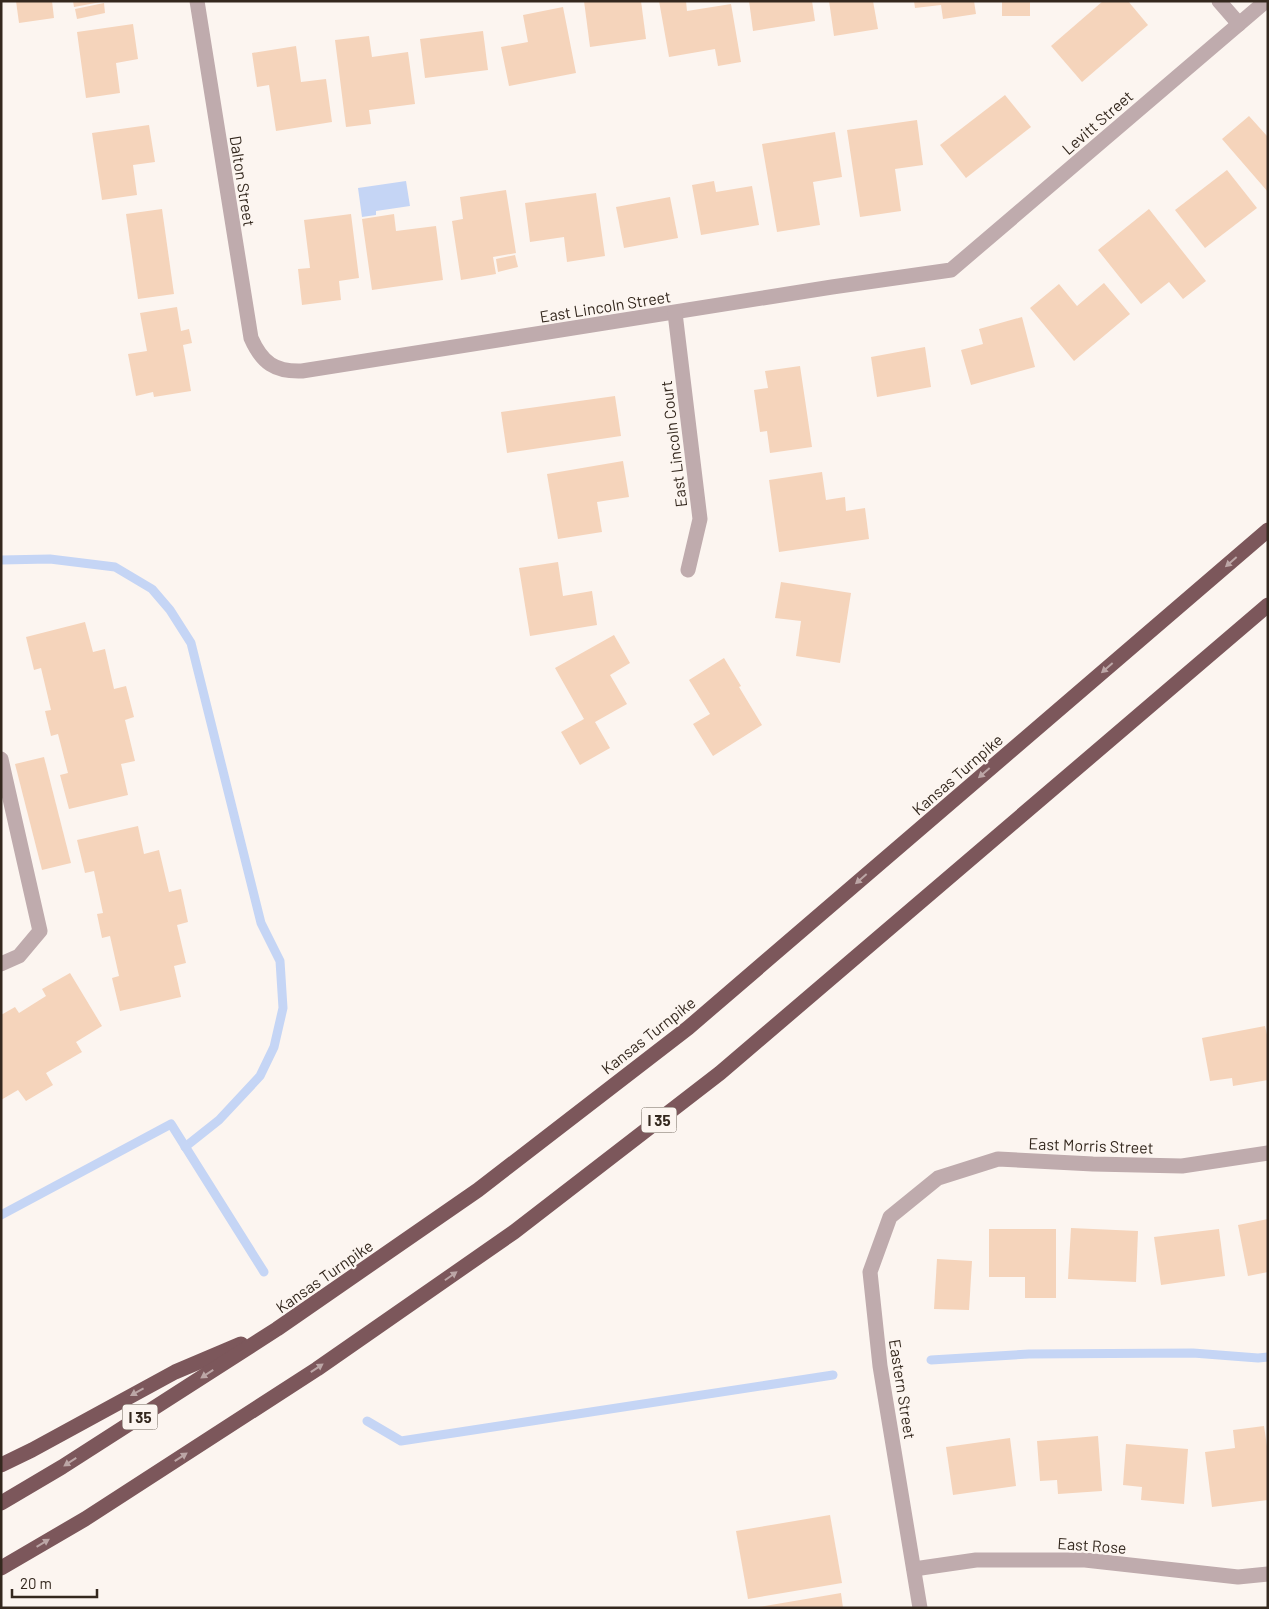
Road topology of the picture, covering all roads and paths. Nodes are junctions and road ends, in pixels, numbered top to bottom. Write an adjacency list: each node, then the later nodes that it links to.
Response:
1 (197, 1): 7 (street, Dalton Street)
2 (1219, 1): 4 (street)
3 (1266, 1): 4 (street, Levitt Street)
4 (1238, 24): 5 (street, Levitt Street)
5 (951, 270): 6 (street, East Lincoln Street)
6 (675, 313): 7 (street, East Lincoln Street); 9 (street, East Lincoln Court)
7 (265, 362)
8 (1268, 530): 15 (highway, Kansas Turnpike / I 35, one-way to 15)
9 (688, 570)
10 (1268, 606): 18 (highway, I 35, one-way to 10)
11 (1, 759): 12 (street)
12 (1, 964)
13 (1268, 1153): 14 (street, East Morris Street)
14 (921, 1192): 19 (street, Eastern Street)
15 (277, 1329): 16 (highway, one-way to 16); 17 (highway, Kansas Turnpike / I 35, one-way to 17)
16 (1, 1465)
17 (1, 1504)
18 (1, 1568)
19 (914, 1569): 20 (street, East Rose); 21 (street, Eastern Street)
20 (1268, 1574)
21 (920, 1608)

